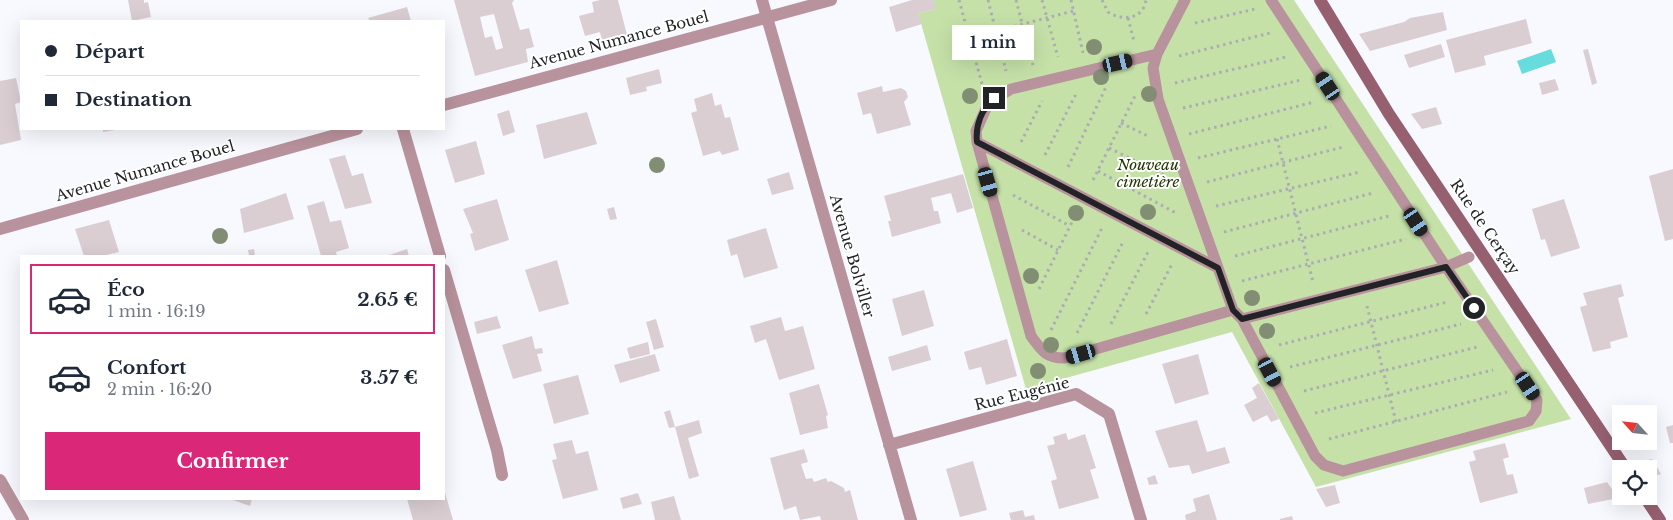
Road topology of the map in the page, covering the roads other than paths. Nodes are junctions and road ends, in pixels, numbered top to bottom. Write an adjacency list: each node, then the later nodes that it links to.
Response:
1 (762, 0): 6 (street, Avenue Bolviller)
2 (831, 0): 6 (street, Avenue Numance Bouel)
3 (1185, 0): 7 (lane)
4 (1320, 0): 21 (street, Rue de Cerçay)
5 (1273, 2): 16 (lane)
6 (766, 17): 8 (street, Avenue Numance Bouel); 20 (street, Avenue Bolviller)
7 (1156, 58): 11 (lane); 15 (lane)
8 (445, 105)
9 (353, 130): 12 (street, Avenue Numance Bouel)
10 (403, 130): 13 (street)
11 (977, 142): 15 (lane); 18 (lane)
12 (0, 229)
13 (440, 255)
14 (1469, 257): 16 (lane)
15 (1217, 264): 18 (lane)
16 (1446, 267): 19 (lane); 19 (lane)
17 (445, 273): 22 (street)
18 (1233, 310): 19 (lane)
19 (1242, 319)
20 (889, 445): 26 (street, Avenue Bolviller); 27 (street, Rue Eugénie)
21 (1620, 460)
22 (502, 475)
23 (0, 480): 25 (street)
24 (1650, 505): 28 (street)
25 (23, 520)
26 (911, 520)
27 (1141, 520)
28 (1660, 520)

